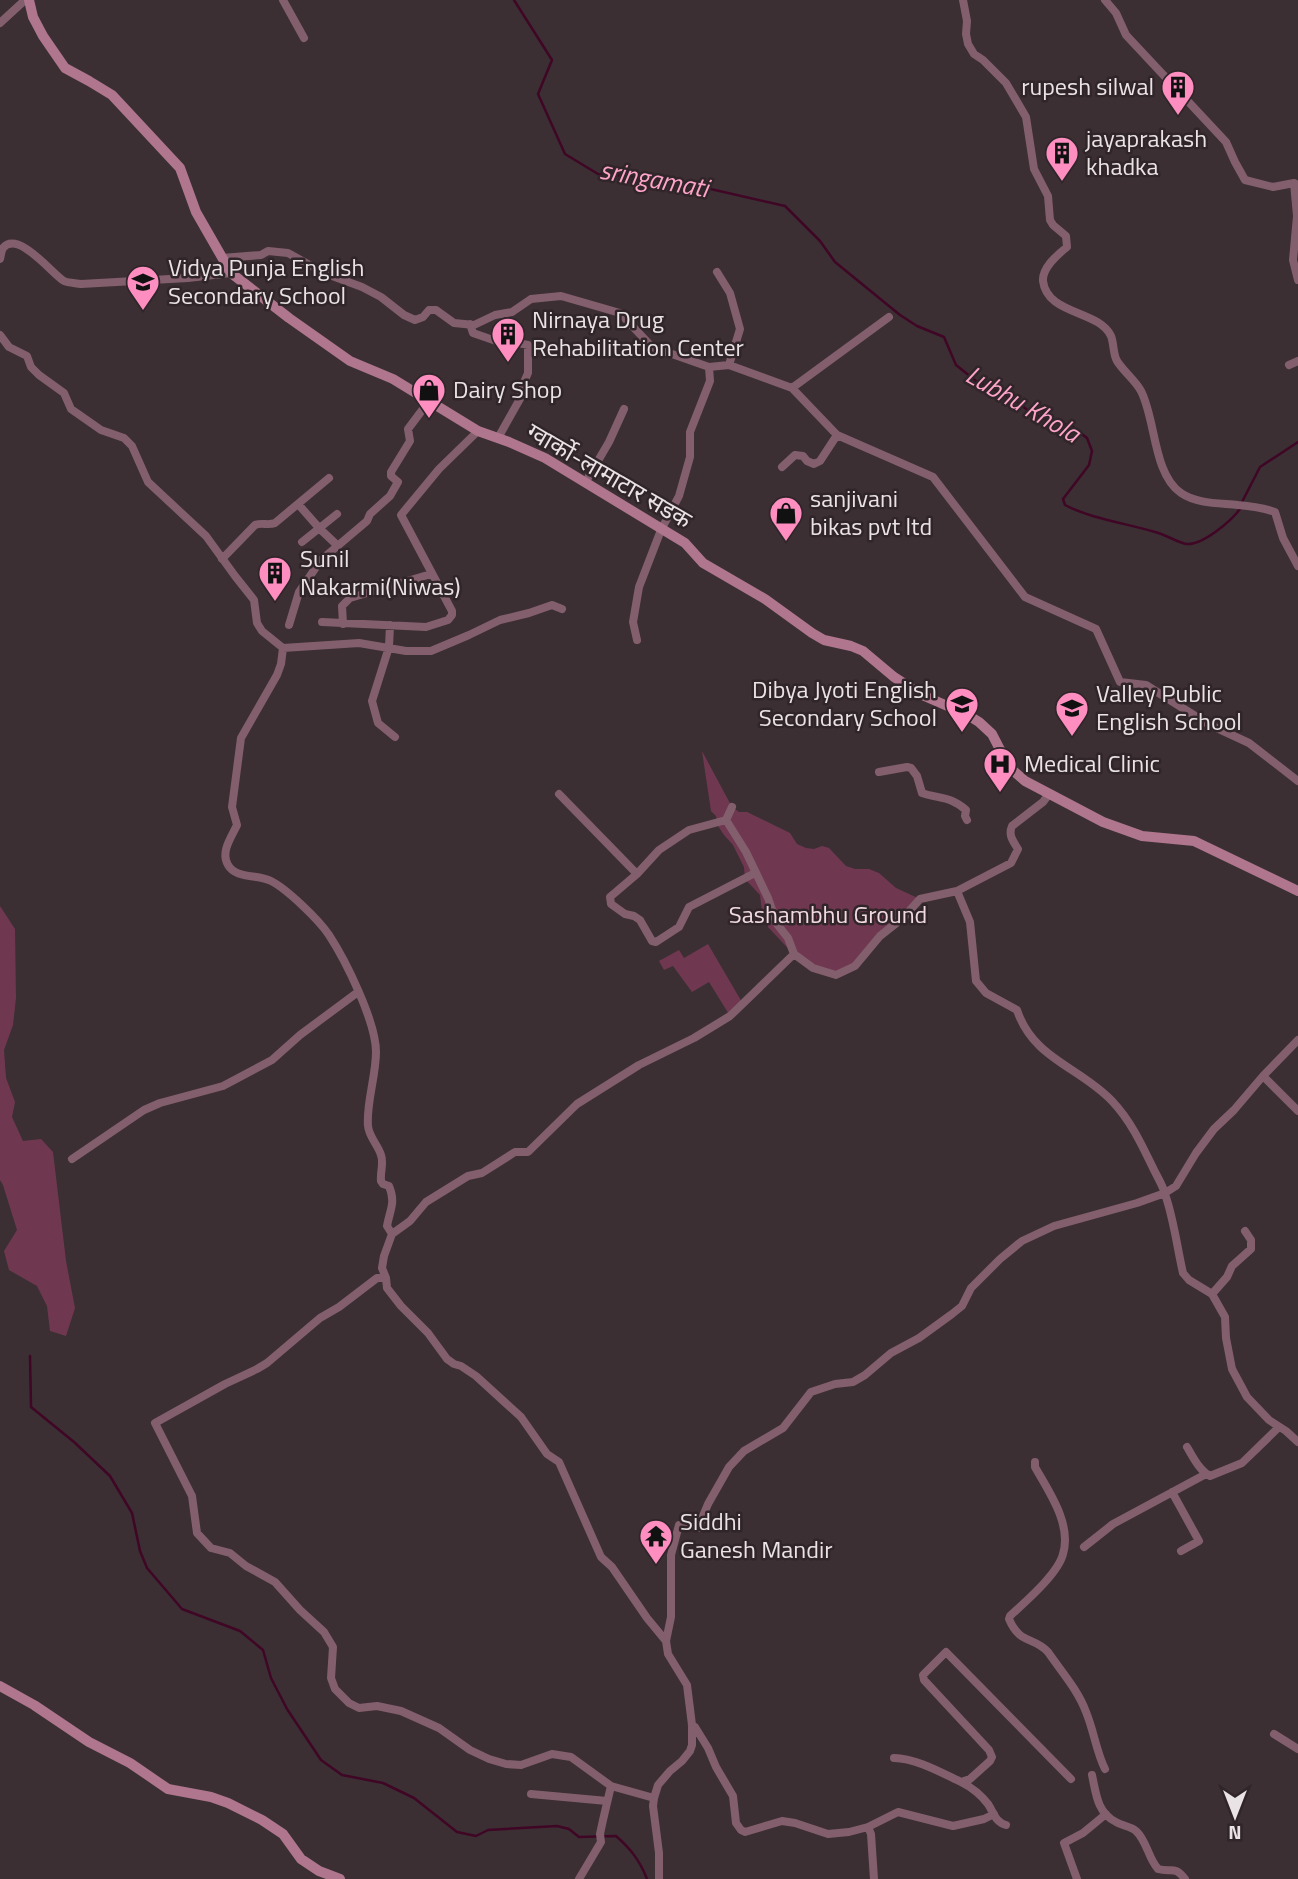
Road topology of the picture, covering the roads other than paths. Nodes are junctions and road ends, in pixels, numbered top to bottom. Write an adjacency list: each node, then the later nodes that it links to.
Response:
1 (27, 0): 5 (street); 9 (main road, ग्वार्को-लामाटार सडक)
2 (283, 0): 6 (street)
3 (963, 0): 35 (street)
4 (1105, 0): 7 (street)
5 (0, 23)
6 (304, 38)
7 (1296, 184): 13 (street)
8 (4, 243): 10 (street); 11 (street)
9 (222, 258): 11 (main road, ग्वार्को-लामाटार सडक); 15 (street)
10 (0, 259)
11 (231, 272): 20 (main road, ग्वार्को-लामाटार सडक)
12 (717, 272): 17 (street)
13 (1298, 280)
14 (888, 317): 19 (street)
15 (470, 324): 18 (street); 24 (street)
16 (0, 335): 34 (street)
17 (729, 365): 18 (street); 19 (street)
18 (709, 367): 31 (street)
19 (792, 388): 23 (street)
20 (429, 401): 22 (main road, ग्वार्को-लामाटार सडक); 33 (street)
21 (624, 409): 27 (street)
22 (478, 431): 24 (main road, ग्वार्को-लामाटार सडक); 36 (street)
23 (837, 435): 25 (street); 47 (street)
24 (498, 438): 27 (main road, ग्वार्को-लामाटार सडक)
25 (782, 467)
26 (329, 478): 28 (street)
27 (585, 483): 31 (main road, ग्वार्को-लामाटार सडक)
28 (298, 504): 30 (street); 34 (street)
29 (337, 514): 30 (street)
30 (320, 529): 32 (street); 33 (street)
31 (661, 530): 42 (street); 49 (main road, ग्वार्को-लामाटार सडक)
32 (302, 542)
33 (338, 546): 40 (street)
34 (222, 559): 44 (street)
35 (1298, 566)
36 (431, 574): 39 (street); 41 (street)
37 (562, 609): 43 (street)
38 (322, 622): 39 (street)
39 (343, 624): 41 (street)
40 (289, 625)
41 (390, 625): 43 (street)
42 (637, 640)
43 (389, 647): 44 (street); 45 (street)
44 (283, 649): 58 (street)
45 (395, 737)
46 (879, 772): 52 (street)
47 (1298, 781)
48 (559, 794): 54 (street)
49 (1049, 794): 55 (street); 56 (main road, ग्वार्को-लामाटार सडक)
50 (732, 807): 51 (street)
51 (726, 820): 53 (street); 54 (street)
52 (967, 820)
53 (755, 873): 54 (street); 57 (street)
54 (637, 874)
55 (957, 891): 57 (street); 63 (street)
56 (1298, 891)
57 (794, 954): 65 (street)
58 (358, 992): 62 (street); 65 (street)
59 (1298, 1040): 60 (street)
60 (1263, 1076): 61 (street); 63 (street)
61 (1298, 1111)
62 (72, 1159)
63 (1165, 1193): 67 (street); 76 (street)
64 (1245, 1231): 67 (street)
65 (392, 1234): 66 (street)
66 (386, 1278): 76 (street); 86 (street)
67 (1212, 1294): 68 (street)
68 (1279, 1427): 69 (street); 72 (street)
69 (1298, 1443)
70 (1187, 1447): 72 (street)
71 (1035, 1462): 82 (street)
72 (1206, 1474): 73 (street)
73 (1172, 1492): 74 (street); 75 (street)
74 (1084, 1547)
75 (1181, 1550)
76 (666, 1641): 78 (street)
77 (0, 1686): 94 (main road)
78 (692, 1726): 88 (street); 93 (street)
79 (1274, 1734): 80 (street)
80 (1298, 1749)
81 (894, 1758): 85 (street)
82 (1105, 1769)
83 (1092, 1775): 91 (street)
84 (1071, 1779): 85 (street)
85 (961, 1782): 90 (street)
86 (611, 1786): 88 (street); 89 (street)
87 (531, 1794): 89 (street)
88 (654, 1798): 96 (street)
89 (607, 1801): 95 (street)
90 (994, 1814): 92 (street); 93 (street)
91 (1106, 1814): 98 (street); 99 (street)
92 (1006, 1825)
93 (868, 1828): 97 (street)
94 (340, 1879)
95 (579, 1879)
96 (659, 1879)
97 (874, 1879)
98 (1077, 1879)
99 (1185, 1879)

